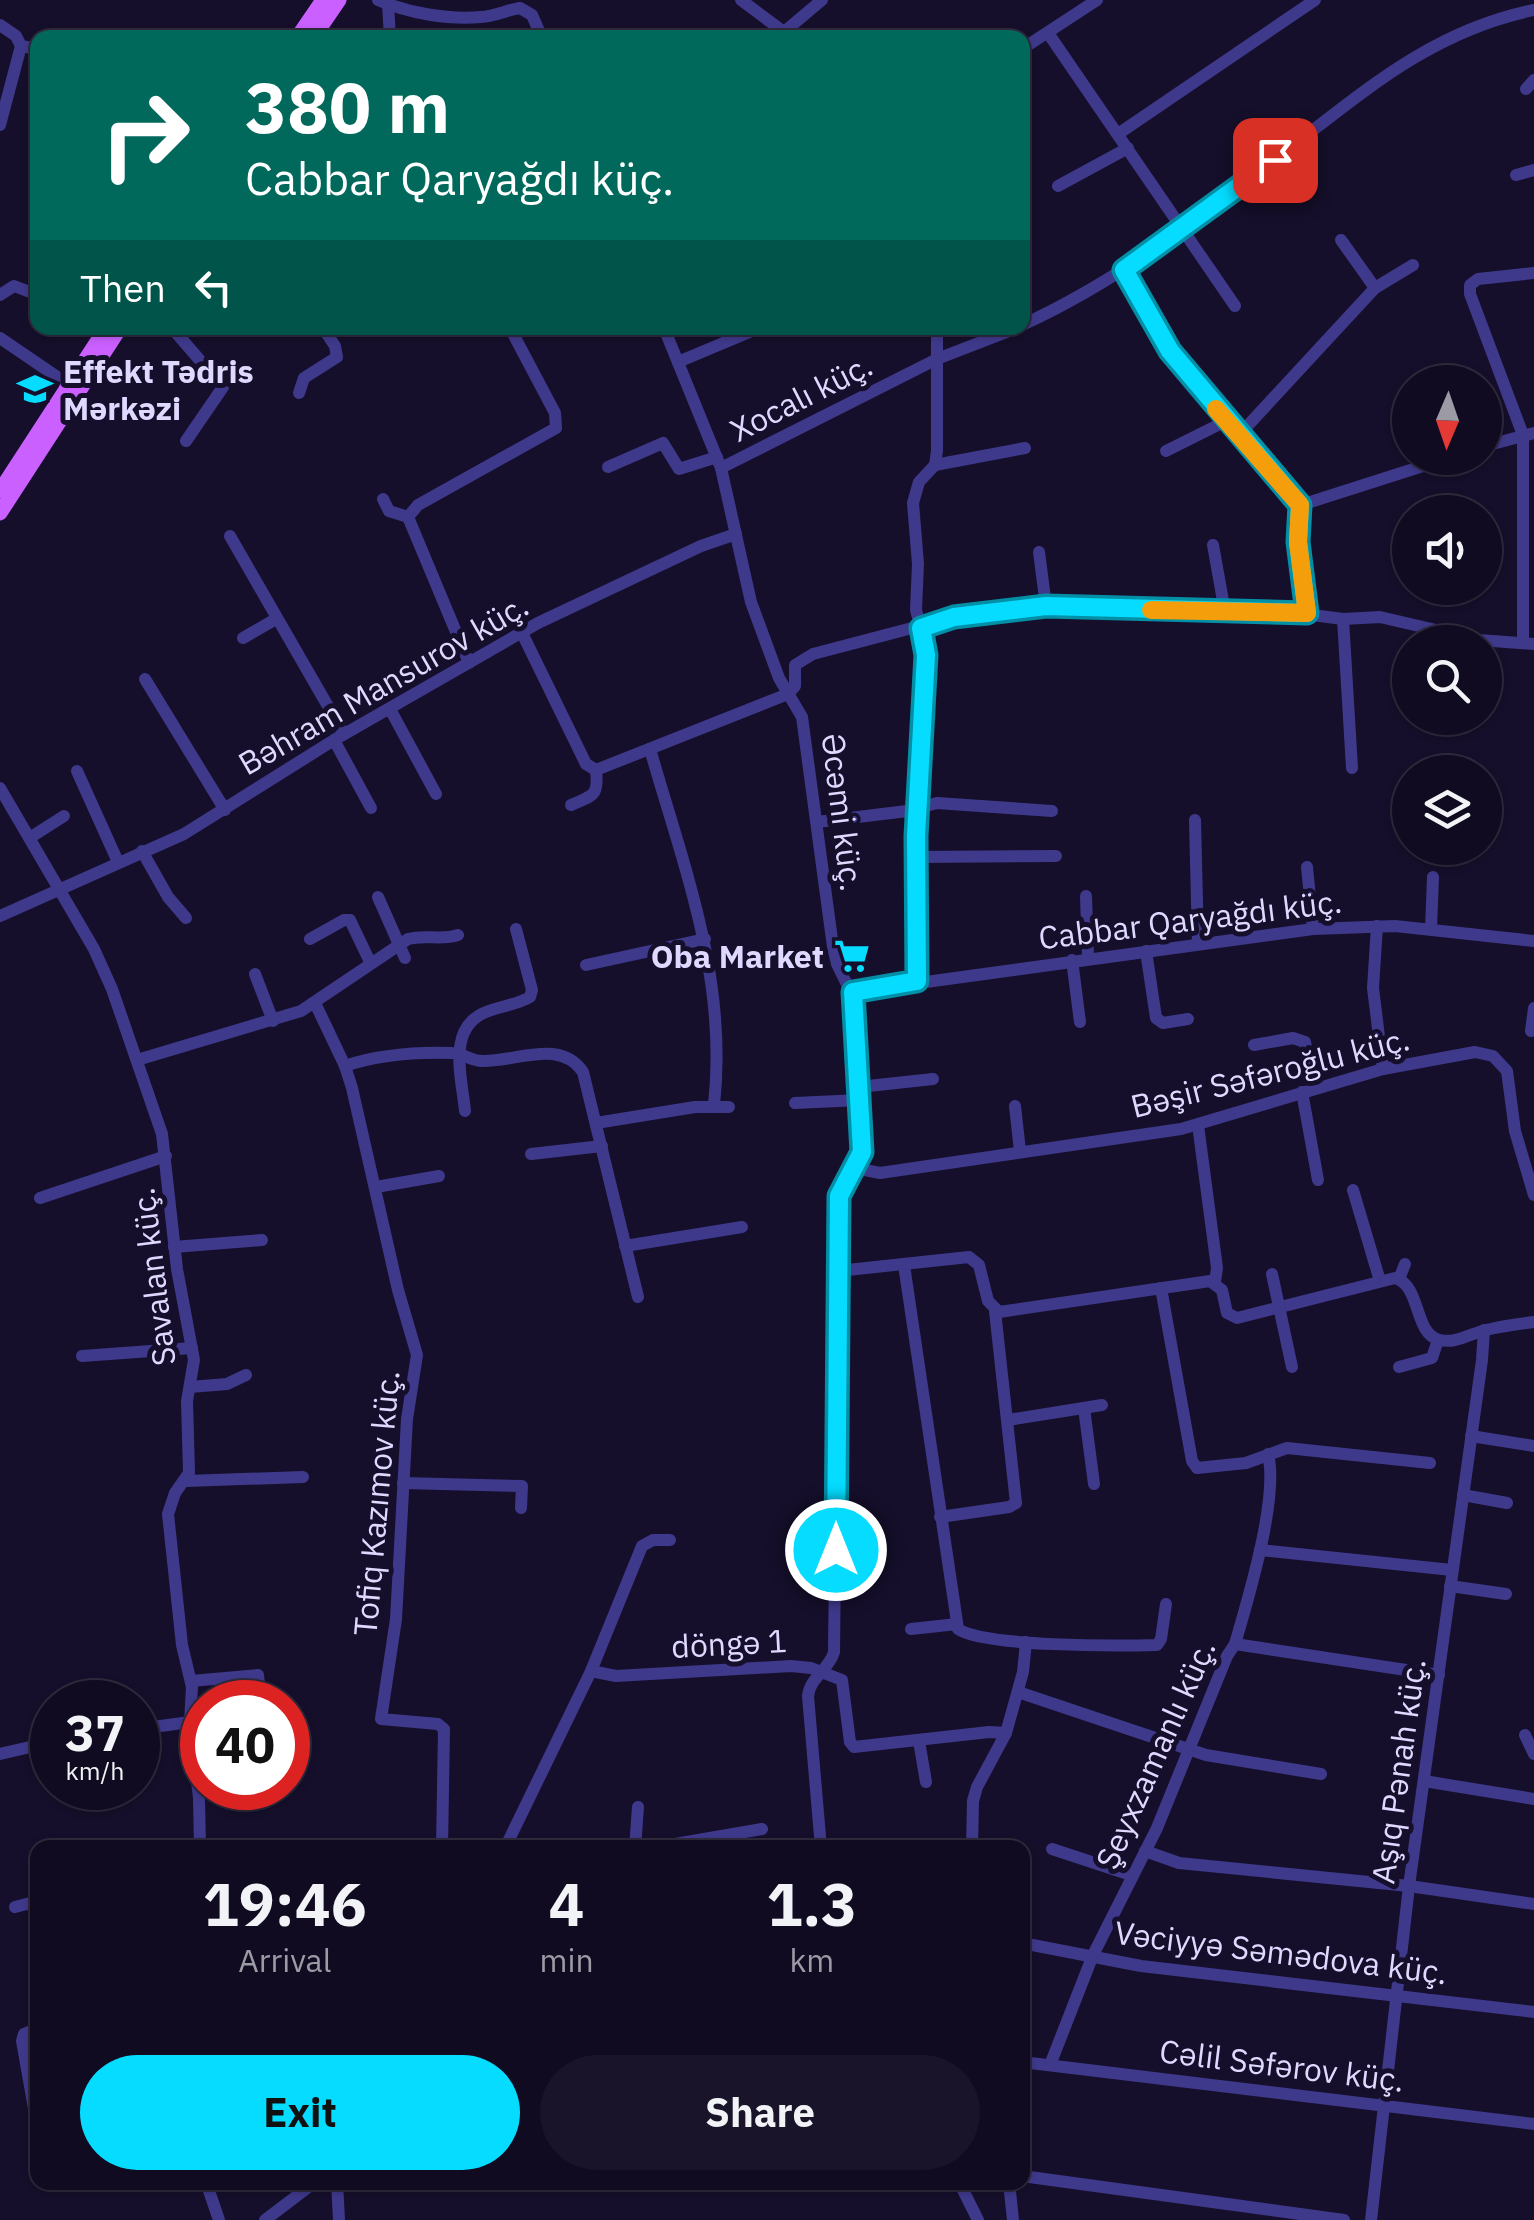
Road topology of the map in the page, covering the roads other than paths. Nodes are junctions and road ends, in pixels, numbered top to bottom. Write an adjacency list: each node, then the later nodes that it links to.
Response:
1 (323, 0): 11 (main road)
2 (339, 0): 12 (main road)
3 (741, 0): 15 (street)
4 (822, 0): 16 (street)
5 (1097, 0): 17 (street)
6 (1314, 0): 22 (street)
7 (383, 2): 8 (street); 13 (street)
8 (524, 4): 14 (street)
9 (1534, 10): 27 (street, Xocalı küç.)
10 (0, 25): 19 (street)
11 (303, 30)
12 (318, 30)
13 (388, 30)
14 (538, 30)
15 (781, 30)
16 (793, 30)
17 (1048, 33): 18 (street); 22 (street)
18 (1030, 45)
19 (21, 46): 20 (street); 21 (street)
20 (30, 48)
21 (0, 125)
22 (1118, 134): 23 (street)
23 (1128, 148): 26 (street); 27 (street)
24 (1534, 170): 25 (street)
25 (1516, 175)
26 (1058, 186)
27 (1183, 230): 30 (street, Xocalı küç.); 35 (street)
28 (1341, 240): 32 (street)
29 (1413, 266): 32 (street)
30 (1124, 270): 36 (street, Xocalı küç.); 51 (street)
31 (1534, 273): 52 (street)
32 (1375, 288): 53 (street)
33 (30, 293): 34 (street)
34 (0, 295)
35 (1235, 306)
36 (1030, 321)
37 (101, 335): 49 (main road)
38 (115, 335): 65 (main road)
39 (178, 335): 54 (street)
40 (328, 335): 50 (street)
41 (514, 335): 66 (street)
42 (667, 335): 48 (street, Əcəmi küç.)
43 (742, 335): 48 (street)
44 (937, 335): 47 (street)
45 (997, 335): 47 (street, Xocalı küç.)
46 (0, 338): 49 (street)
47 (937, 359): 58 (street, Xocalı küç.); 59 (street)
48 (678, 362): 58 (street, Əcəmi küç.)
49 (69, 385): 62 (main road)
50 (299, 393)
51 (1226, 421): 53 (street); 57 (street)
52 (1529, 434): 55 (street); 79 (street)
53 (1239, 435): 64 (street)
54 (186, 441)
55 (1502, 441)
56 (1026, 448): 59 (street)
57 (1166, 452)
58 (719, 462): 60 (street); 67 (street, Əcəmi küç.)
59 (935, 464): 76 (street)
60 (608, 468)
61 (1394, 475): 64 (street)
62 (0, 491)
63 (383, 499): 66 (street)
64 (1300, 505): 73 (street)
65 (0, 513)
66 (408, 517): 80 (street)
67 (736, 534): 77 (street, Bəhram Mansurov küç.); 82 (street, Əcəmi küç.)
68 (230, 536): 75 (street)
69 (1213, 545): 72 (street)
70 (1038, 552): 71 (street)
71 (1046, 606): 72 (street); 76 (street)
72 (1225, 612): 73 (street)
73 (1307, 613): 74 (street)
74 (1342, 619): 79 (street); 86 (street)
75 (276, 620): 78 (street); 84 (street)
76 (921, 628): 82 (street); 93 (street)
77 (522, 633): 80 (street, Bəhram Mansurov küç.); 87 (street)
78 (243, 638)
79 (1528, 643)
80 (470, 663): 83 (street, Bəhram Mansurov küç.)
81 (145, 679): 94 (street)
82 (788, 694): 85 (street); 98 (street, Əcəmi küç.)
83 (390, 708): 84 (street, Bəhram Mansurov küç.); 90 (street)
84 (339, 737): 92 (street); 94 (street, Bəhram Mansurov küç.)
85 (650, 748): 87 (street); 117 (street)
86 (1352, 768)
87 (596, 770): 91 (street)
88 (78, 771): 103 (street)
89 (0, 788): 99 (street, Savalan küç.)
90 (436, 794)
91 (571, 805)
92 (371, 808)
93 (918, 809): 95 (street); 98 (street); 102 (street)
94 (225, 810): 100 (street, Bəhram Mansurov küç.)
95 (1052, 811)
96 (64, 816): 99 (street)
97 (1194, 820): 119 (street)
98 (817, 822): 129 (street, Əcəmi küç.)
99 (31, 837): 106 (street, Savalan küç.)
100 (142, 851): 103 (street, Bəhram Mansurov küç.); 110 (street)
101 (1056, 856): 102 (street)
102 (916, 857): 128 (street)
103 (118, 862): 106 (street, Bəhram Mansurov küç.)
104 (1307, 868): 113 (street)
105 (1433, 877): 114 (street)
106 (61, 888): 109 (street, Bəhram Mansurov küç.); 138 (street, Savalan küç.)
107 (1086, 896): 123 (street)
108 (378, 897): 120 (street)
109 (0, 916)
110 (186, 918)
111 (1377, 926): 113 (street, Cabbar Qaryağdı küç.); 114 (street, Cabbar Qaryağdı küç.); 140 (street)
112 (516, 929): 137 (street)
113 (1313, 929): 119 (street, Cabbar Qaryağdı küç.)
114 (1431, 929): 118 (street, Cabbar Qaryağdı küç.)
115 (458, 934): 120 (street)
116 (310, 939): 125 (street)
117 (705, 939): 126 (street); 145 (street)
118 (1534, 941)
119 (1198, 943): 121 (street, Cabbar Qaryağdı küç.)
120 (398, 944): 122 (street); 125 (street)
121 (1146, 951): 123 (street, Cabbar Qaryağdı küç.); 132 (street)
122 (405, 958)
123 (1088, 958): 124 (street, Cabbar Qaryağdı küç.)
124 (1072, 960): 128 (street, Cabbar Qaryağdı küç.); 134 (street)
125 (370, 962): 130 (street)
126 (586, 965)
127 (255, 974): 133 (street)
128 (917, 981): 129 (street, Cabbar Qaryağdı küç.)
129 (853, 992): 143 (street, Əcəmi küç.)
130 (314, 1003): 133 (street); 139 (street, Tofiq Kazımov küç.)
131 (1534, 1008): 135 (street)
132 (1188, 1018)
133 (274, 1021): 138 (street)
134 (1080, 1022)
135 (1530, 1031)
136 (1254, 1046): 142 (street)
137 (460, 1054): 139 (street); 148 (street); 149 (street)
138 (137, 1060): 154 (street, Savalan küç.)
139 (345, 1066): 159 (street, Tofiq Kazımov küç.)
140 (1383, 1069): 142 (street, Bəşir Səfəroğlu küç.); 156 (street, Bəşir Səfəroğlu küç.)
141 (933, 1079): 143 (street)
142 (1308, 1089): 150 (street, Bəşir Səfəroğlu küç.); 158 (street)
143 (859, 1094): 144 (street); 155 (street, Əcəmi küç.)
144 (795, 1103)
145 (714, 1105): 147 (street); 149 (street)
146 (1015, 1106): 152 (street)
147 (730, 1107)
148 (465, 1111)
149 (596, 1123): 151 (street)
150 (1198, 1125): 152 (street, Bəşir Səfəroğlu küç.); 173 (street)
151 (602, 1146): 153 (street); 165 (street)
152 (1020, 1151): 155 (street, Bəşir Səfəroğlu küç.)
153 (531, 1154)
154 (166, 1156): 162 (street); 166 (street, Savalan küç.)
155 (854, 1168): 169 (street, Əcəmi küç.)
156 (1530, 1174): 161 (street, Bəşir Səfəroğlu küç.)
157 (439, 1176): 159 (street)
158 (1318, 1180)
159 (376, 1186): 196 (street, Tofiq Kazımov küç.)
160 (1353, 1190): 172 (street)
161 (1534, 1195)
162 (40, 1198)
163 (742, 1227): 165 (street)
164 (262, 1240): 166 (street)
165 (625, 1246): 175 (street)
166 (174, 1247): 181 (street, Savalan küç.)
167 (1405, 1264): 171 (street)
168 (904, 1265): 169 (street); 177 (street); 201 (street)
169 (838, 1270): 213 (street, Əcəmi küç.)
170 (1272, 1274): 176 (street)
171 (1399, 1279): 172 (street); 180 (street)
172 (1380, 1281): 176 (street)
173 (1215, 1282): 174 (street); 176 (street)
174 (1161, 1288): 177 (street); 192 (street)
175 (638, 1297)
176 (1278, 1307): 183 (street)
177 (995, 1311): 189 (street)
178 (1534, 1322): 179 (street)
179 (1484, 1330): 180 (street); 190 (street, Aşıq Pənah küç.)
180 (1438, 1340): 184 (street)
181 (192, 1348): 182 (street); 186 (street, Savalan küç.)
182 (82, 1356)
183 (1292, 1366)
184 (1398, 1367)
185 (246, 1375): 186 (street)
186 (190, 1387): 195 (street, Savalan küç.)
187 (1102, 1405): 188 (street)
188 (1084, 1408): 189 (street); 197 (street)
189 (1008, 1420): 201 (street)
190 (1471, 1436): 191 (street); 198 (street, Aşıq Pənah küç.)
191 (1534, 1446)
192 (1268, 1454): 193 (street); 203 (street, Şeyxzamanlı küç.)
193 (1430, 1463)
194 (303, 1477): 195 (street)
195 (186, 1482): 215 (street, Savalan küç.)
196 (403, 1483): 200 (street); 234 (street, Tofiq Kazımov küç.)
197 (1094, 1484)
198 (1463, 1494): 199 (street); 204 (street, Aşıq Pənah küç.)
199 (1508, 1502)
200 (522, 1508)
201 (940, 1517): 208 (street)
202 (670, 1540): 212 (street)
203 (1260, 1550): 204 (street); 211 (street, Şeyxzamanlı küç.)
204 (1452, 1570): 205 (street, Aşıq Pənah küç.)
205 (1450, 1586): 206 (street); 214 (street, Aşıq Pənah küç.)
206 (1506, 1594)
207 (1166, 1604): 210 (street)
208 (957, 1624): 209 (street); 210 (street)
209 (911, 1629)
210 (1026, 1642): 218 (street)
211 (1235, 1644): 214 (street); 223 (street, Şeyxzamanlı küç.)
212 (591, 1672): 213 (street, döngə 1); 235 (street)
213 (822, 1672): 221 (street, döngə 1); 238 (street, Əcəmi küç.)
214 (1439, 1675): 227 (street, Aşıq Pənah küç.)
215 (191, 1680)
216 (202, 1680): 217 (street)
217 (259, 1680)
218 (1018, 1692): 219 (street); 223 (street)
219 (1006, 1733): 221 (street, döngə 1); 239 (street)
220 (1525, 1734): 225 (street)
221 (919, 1741): 228 (street)
222 (30, 1747): 224 (street)
223 (1187, 1750): 226 (street); 241 (street, Şeyxzamanlı küç.)
224 (0, 1754)
225 (1534, 1754)
226 (1321, 1774)
227 (1424, 1781): 229 (street); 243 (street, Aşıq Pənah küç.)
228 (926, 1782)
229 (1534, 1799)
230 (638, 1807): 236 (street)
231 (199, 1810): 233 (street, Savalan küç.)
232 (762, 1830): 237 (street)
233 (200, 1840)
234 (442, 1840)
235 (510, 1840)
236 (636, 1840)
237 (701, 1840)
238 (820, 1840)
239 (972, 1840)
240 (1052, 1849): 242 (street)
241 (1145, 1851): 242 (street, Şeyxzamanlı küç.); 243 (street)
242 (1131, 1875): 248 (street, Şeyxzamanlı küç.)
243 (1409, 1886): 245 (street); 249 (street, Aşıq Pənah küç.)
244 (30, 1903): 246 (street)
245 (1534, 1904)
246 (16, 1906)
247 (1030, 1944): 248 (street, Vəciyyə Səmədova küç.)
248 (1093, 1955): 249 (street, Vəciyyə Səmədova küç.); 253 (street, Şeyxzamanlı küç.)
249 (1396, 1996): 250 (street, Vəciyyə Səmədova küç.); 255 (street, Aşıq Pənah küç.)
250 (1534, 2012)
251 (30, 2031): 254 (street)
252 (1030, 2063): 253 (street, Cəlil Səfərov küç.)
253 (1050, 2066): 255 (street, Cəlil Səfərov küç.)
254 (30, 2086)
255 (1385, 2104): 256 (street, Cəlil Səfərov küç.); 269 (street, Aşıq Pənah küç.)
256 (1534, 2124)
257 (1030, 2177): 268 (street)
258 (209, 2190): 264 (street)
259 (305, 2190): 263 (street)
260 (337, 2190): 265 (street)
261 (963, 2190): 266 (street)
262 (1010, 2190): 267 (street)
263 (271, 2218)
264 (219, 2220)
265 (339, 2220)
266 (978, 2220)
267 (1013, 2220)
268 (1344, 2220)
269 (1371, 2220)

